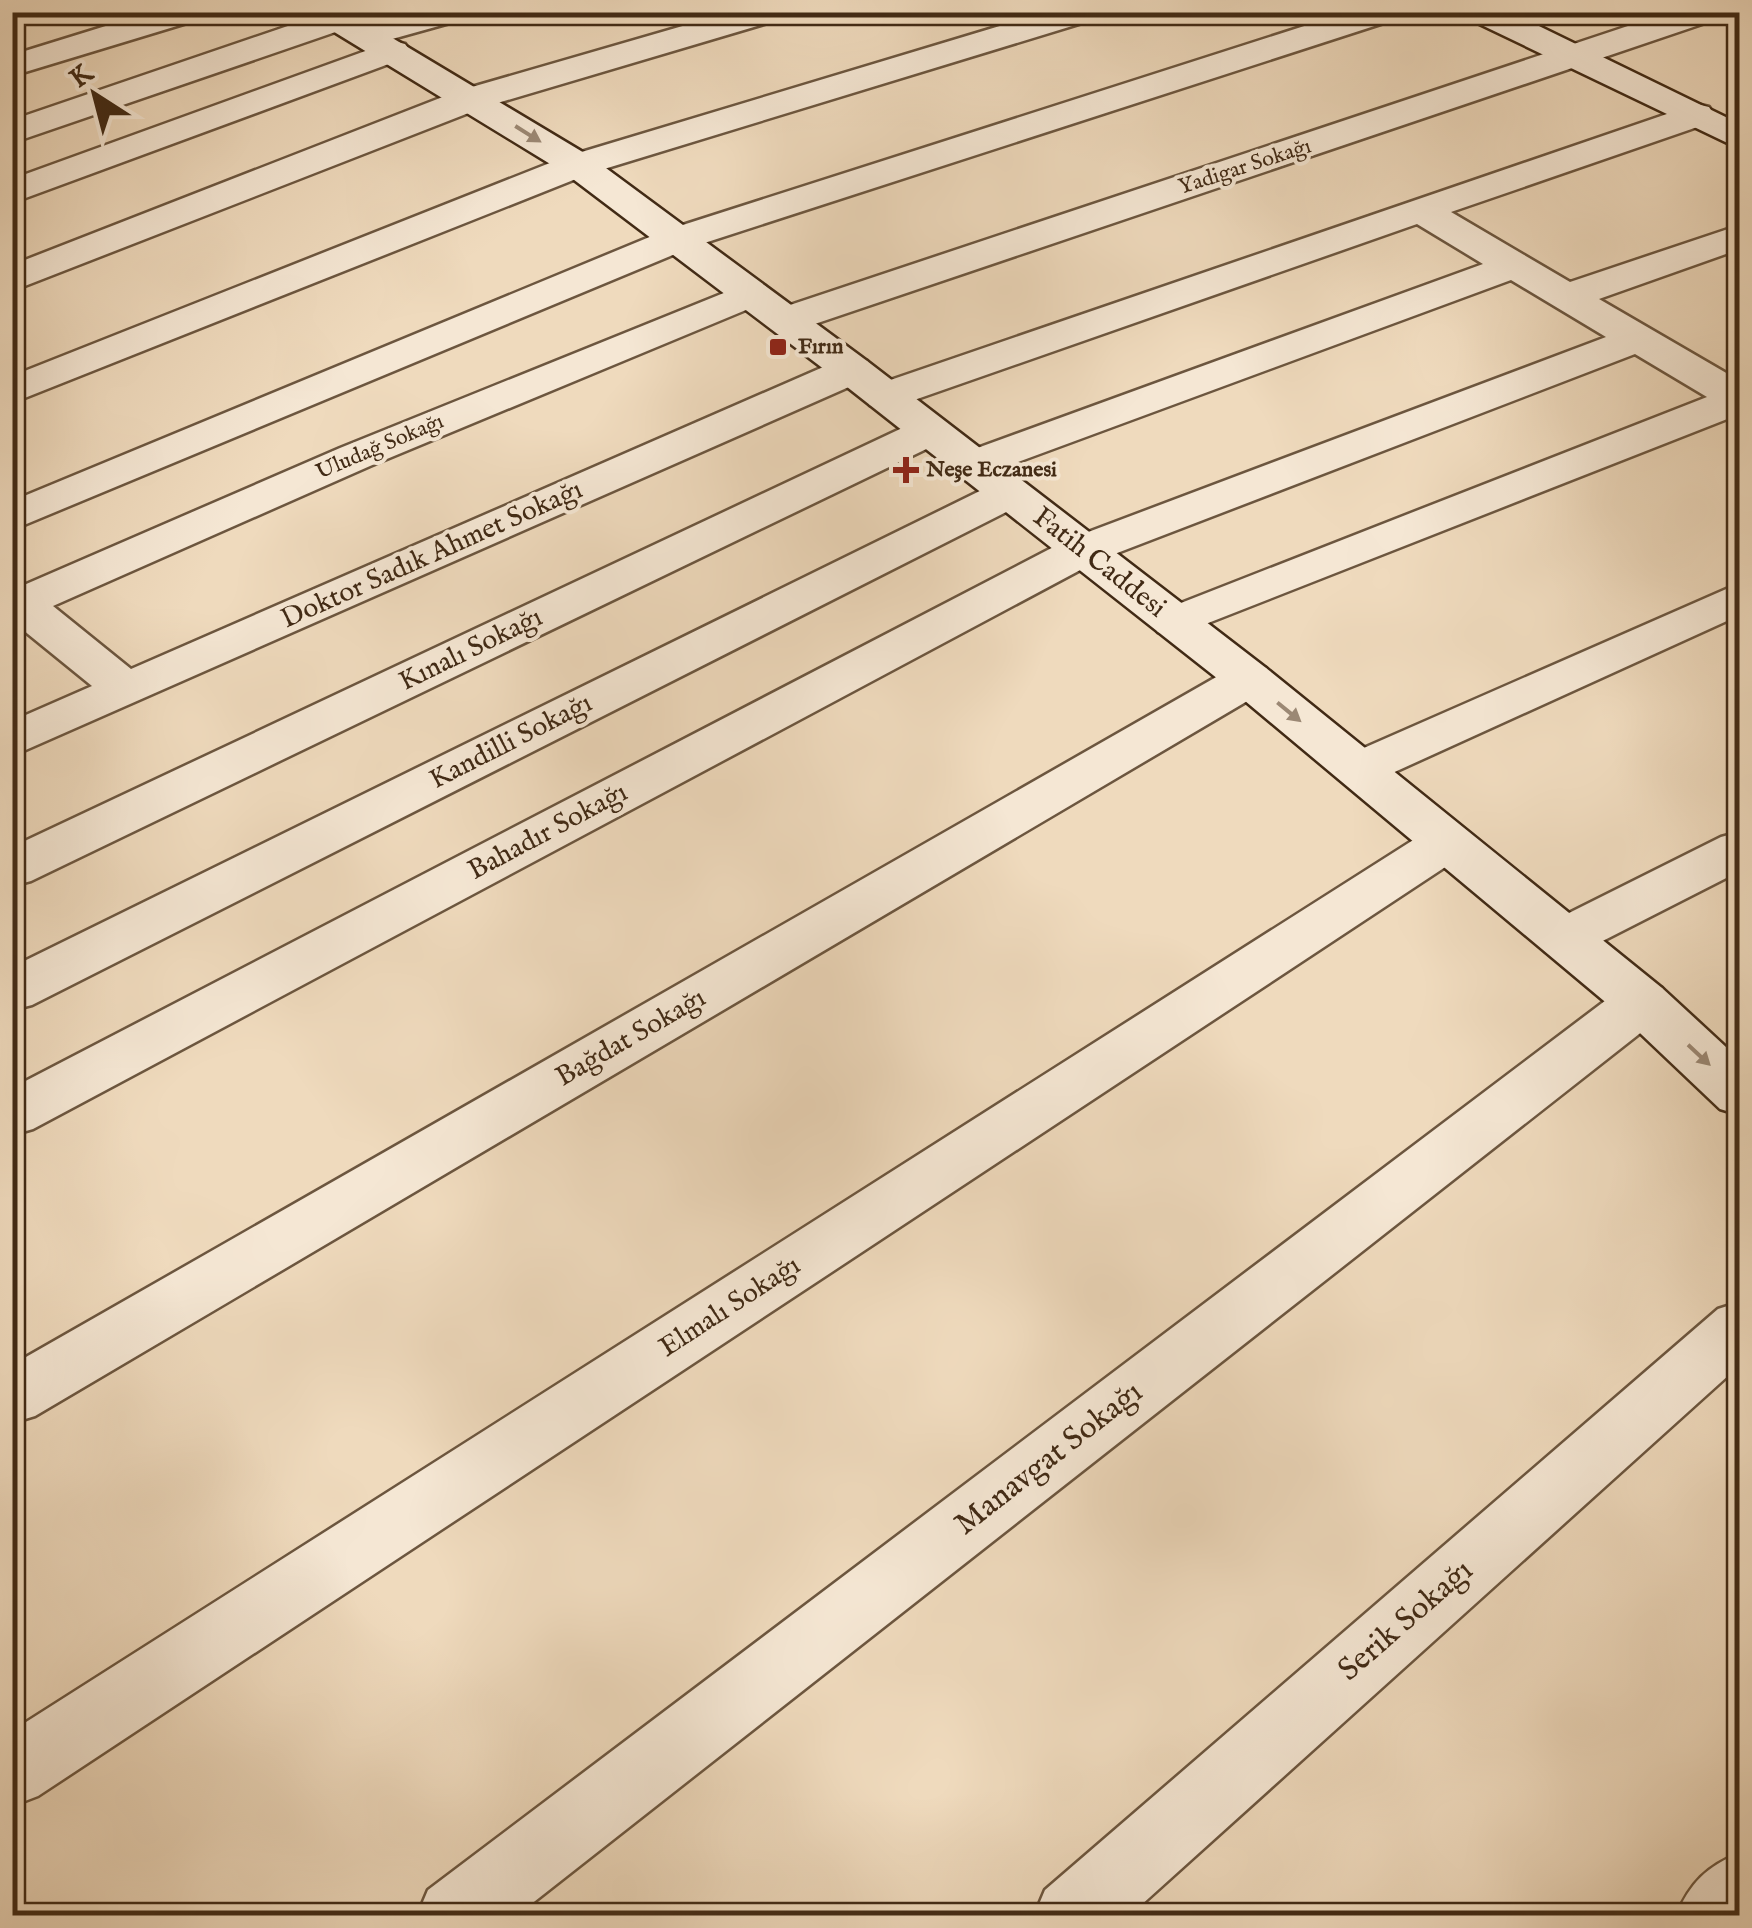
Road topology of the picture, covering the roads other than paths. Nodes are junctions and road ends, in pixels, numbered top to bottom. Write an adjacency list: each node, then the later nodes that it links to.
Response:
1 (188, 12): 10 (street)
2 (452, 12): 8 (street)
3 (769, 12): 11 (street)
4 (1083, 12): 14 (street)
5 (1384, 12): 18 (street)
6 (1481, 12): 9 (street)
7 (1705, 12): 9 (street, Yadigar Sokağı)
8 (355, 30): 11 (street, Fatih Caddesi); 13 (street); 15 (street)
9 (1578, 56): 12 (street); 22 (street, Yadigar Sokağı)
10 (12, 66)
11 (471, 99): 14 (street, Fatih Caddesi, one-way to 14); 20 (street)
12 (1722, 123): 16 (street, Doktor Sadık Ahmet Sokağı)
13 (12, 132)
14 (578, 165): 18 (street, Fatih Caddesi); 25 (street)
15 (12, 192)
16 (1420, 210): 19 (street); 24 (street, Doktor Sadık Ahmet Sokağı)
17 (1740, 236): 21 (street)
18 (678, 239): 22 (street, Fatih Caddesi); 29 (street)
19 (1514, 266): 21 (street); 28 (street, Kandilli Sokağı)
20 (12, 280)
21 (1570, 296): 23 (street)
22 (768, 307): 24 (street, Fatih Caddesi); 32 (street, Uludağ Sokağı)
23 (1638, 339): 26 (street); 30 (street, Bahadır Sokağı)
24 (868, 383): 27 (street, Fatih Caddesi); 35 (street, Doktor Sadık Ahmet Sokağı)
25 (12, 390)
26 (1740, 399): 33 (street)
27 (930, 430): 28 (street, Fatih Caddesi); 40 (street, Kınalı Sokağı)
28 (992, 479): 30 (street, Fatih Caddesi); 42 (street, Kandilli Sokağı)
29 (12, 517)
30 (1083, 550): 33 (street, Fatih Caddesi); 45 (street, Bahadır Sokağı)
31 (1740, 597): 37 (street)
32 (15, 602): 35 (street)
33 (1175, 622): 34 (street, Fatih Caddesi)
34 (1248, 679): 37 (street, Fatih Caddesi, one-way to 37); 47 (street, Bağdat Sokağı)
35 (127, 690): 36 (street, Doktor Sadık Ahmet Sokağı)
36 (12, 740)
37 (1359, 770): 38 (street, Fatih Caddesi)
38 (1447, 842): 41 (street, Fatih Caddesi); 48 (street, Elmalı Sokağı)
39 (1740, 849): 41 (street)
40 (12, 869)
41 (1564, 938): 43 (street, Fatih Caddesi)
42 (12, 991)
43 (1642, 1002): 44 (street, Fatih Caddesi, one-way to 44); 50 (street, Manavgat Sokağı)
44 (1740, 1094)
45 (12, 1114)
46 (1740, 1327): 51 (street, Serik Sokağı)
47 (12, 1398)
48 (12, 1772)
49 (1740, 1889): 52 (street)
50 (456, 1916)
51 (1072, 1916)
52 (1714, 1916)

